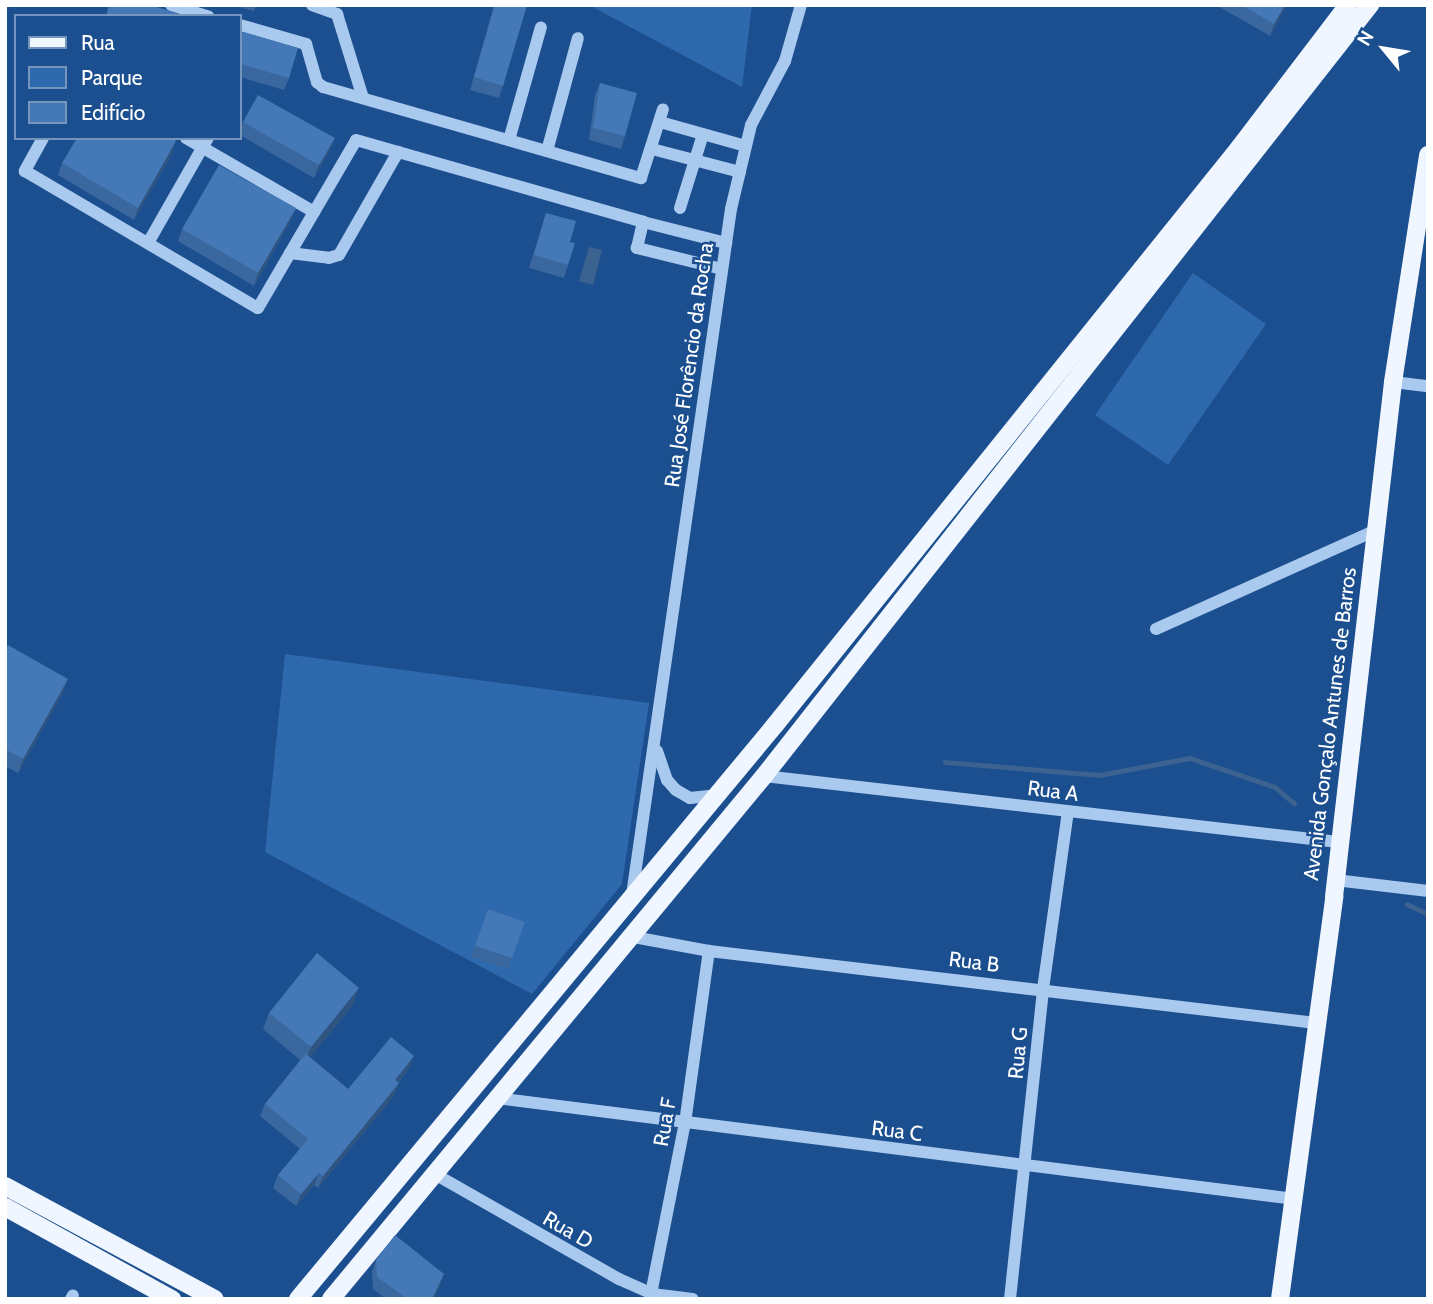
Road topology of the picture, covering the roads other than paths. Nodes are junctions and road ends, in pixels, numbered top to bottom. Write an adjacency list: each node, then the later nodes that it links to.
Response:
1 (171, 5): 6 (street)
2 (312, 5): 10 (street)
3 (801, 5): 15 (street, Rua José Florêncio da Rocha)
4 (1348, 5): 35 (main road)
5 (1370, 5): 34 (main road)
6 (201, 14)
7 (242, 25): 10 (street)
8 (541, 27): 13 (street)
9 (578, 38): 17 (street)
10 (363, 98): 13 (street)
11 (703, 134): 15 (street); 16 (street); 20 (street)
12 (42, 140): 25 (street)
13 (509, 140): 17 (street)
14 (205, 143): 23 (street); 25 (street)
15 (746, 146): 21 (street, Rua José Florêncio da Rocha)
16 (652, 149): 17 (street); 20 (street)
17 (547, 151)
18 (398, 152): 23 (street); 24 (street); 27 (street)
19 (1428, 155): 29 (main road, Avenida Gonçalo Antunes de Barros)
20 (695, 160): 21 (street); 22 (street)
21 (740, 172): 26 (street, Rua José Florêncio da Rocha)
22 (680, 208)
23 (314, 212): 27 (street)
24 (643, 222): 26 (street); 28 (street)
25 (148, 243): 27 (street)
26 (726, 243): 28 (street, Rua José Florêncio da Rocha)
27 (290, 253)
28 (722, 269): 33 (street, Rua José Florêncio da Rocha)
29 (1393, 382): 30 (street); 31 (main road, Avenida Gonçalo Antunes de Barros)
30 (1428, 386)
31 (1376, 530): 32 (street); 37 (main road, Avenida Gonçalo Antunes de Barros)
32 (1156, 629)
33 (654, 741): 35 (street, Rua José Florêncio da Rocha); 40 (street, Rua José Florêncio da Rocha)
34 (764, 776): 36 (street, Rua A); 41 (main road)
35 (718, 795): 40 (main road)
36 (1068, 812): 37 (street, Rua A); 43 (street, Rua G)
37 (1338, 842): 38 (main road, Avenida Gonçalo Antunes de Barros)
38 (1335, 880): 39 (street); 44 (main road, Avenida Gonçalo Antunes de Barros)
39 (1428, 891)
40 (632, 900): 55 (main road)
41 (628, 936): 42 (street, Rua B); 45 (main road)
42 (709, 951): 43 (street, Rua B); 46 (street, Rua F)
43 (1043, 989): 44 (street, Rua B); 47 (street, Rua G)
44 (1316, 1023): 50 (main road, Avenida Gonçalo Antunes de Barros)
45 (496, 1098): 46 (street, Rua C); 48 (main road)
46 (685, 1124): 47 (street, Rua C); 52 (street, Rua F)
47 (1026, 1167): 50 (street, Rua C); 58 (street, Rua G)
48 (433, 1173): 52 (street, Rua D); 56 (main road)
49 (5, 1186): 54 (main road)
50 (1294, 1199): 59 (main road, Avenida Gonçalo Antunes de Barros)
51 (5, 1207): 53 (main road)
52 (651, 1296): 57 (street, Rua D)
53 (172, 1299)
54 (215, 1299)
55 (298, 1299)
56 (331, 1299)
57 (693, 1299)
58 (1010, 1299)
59 (1280, 1299)

